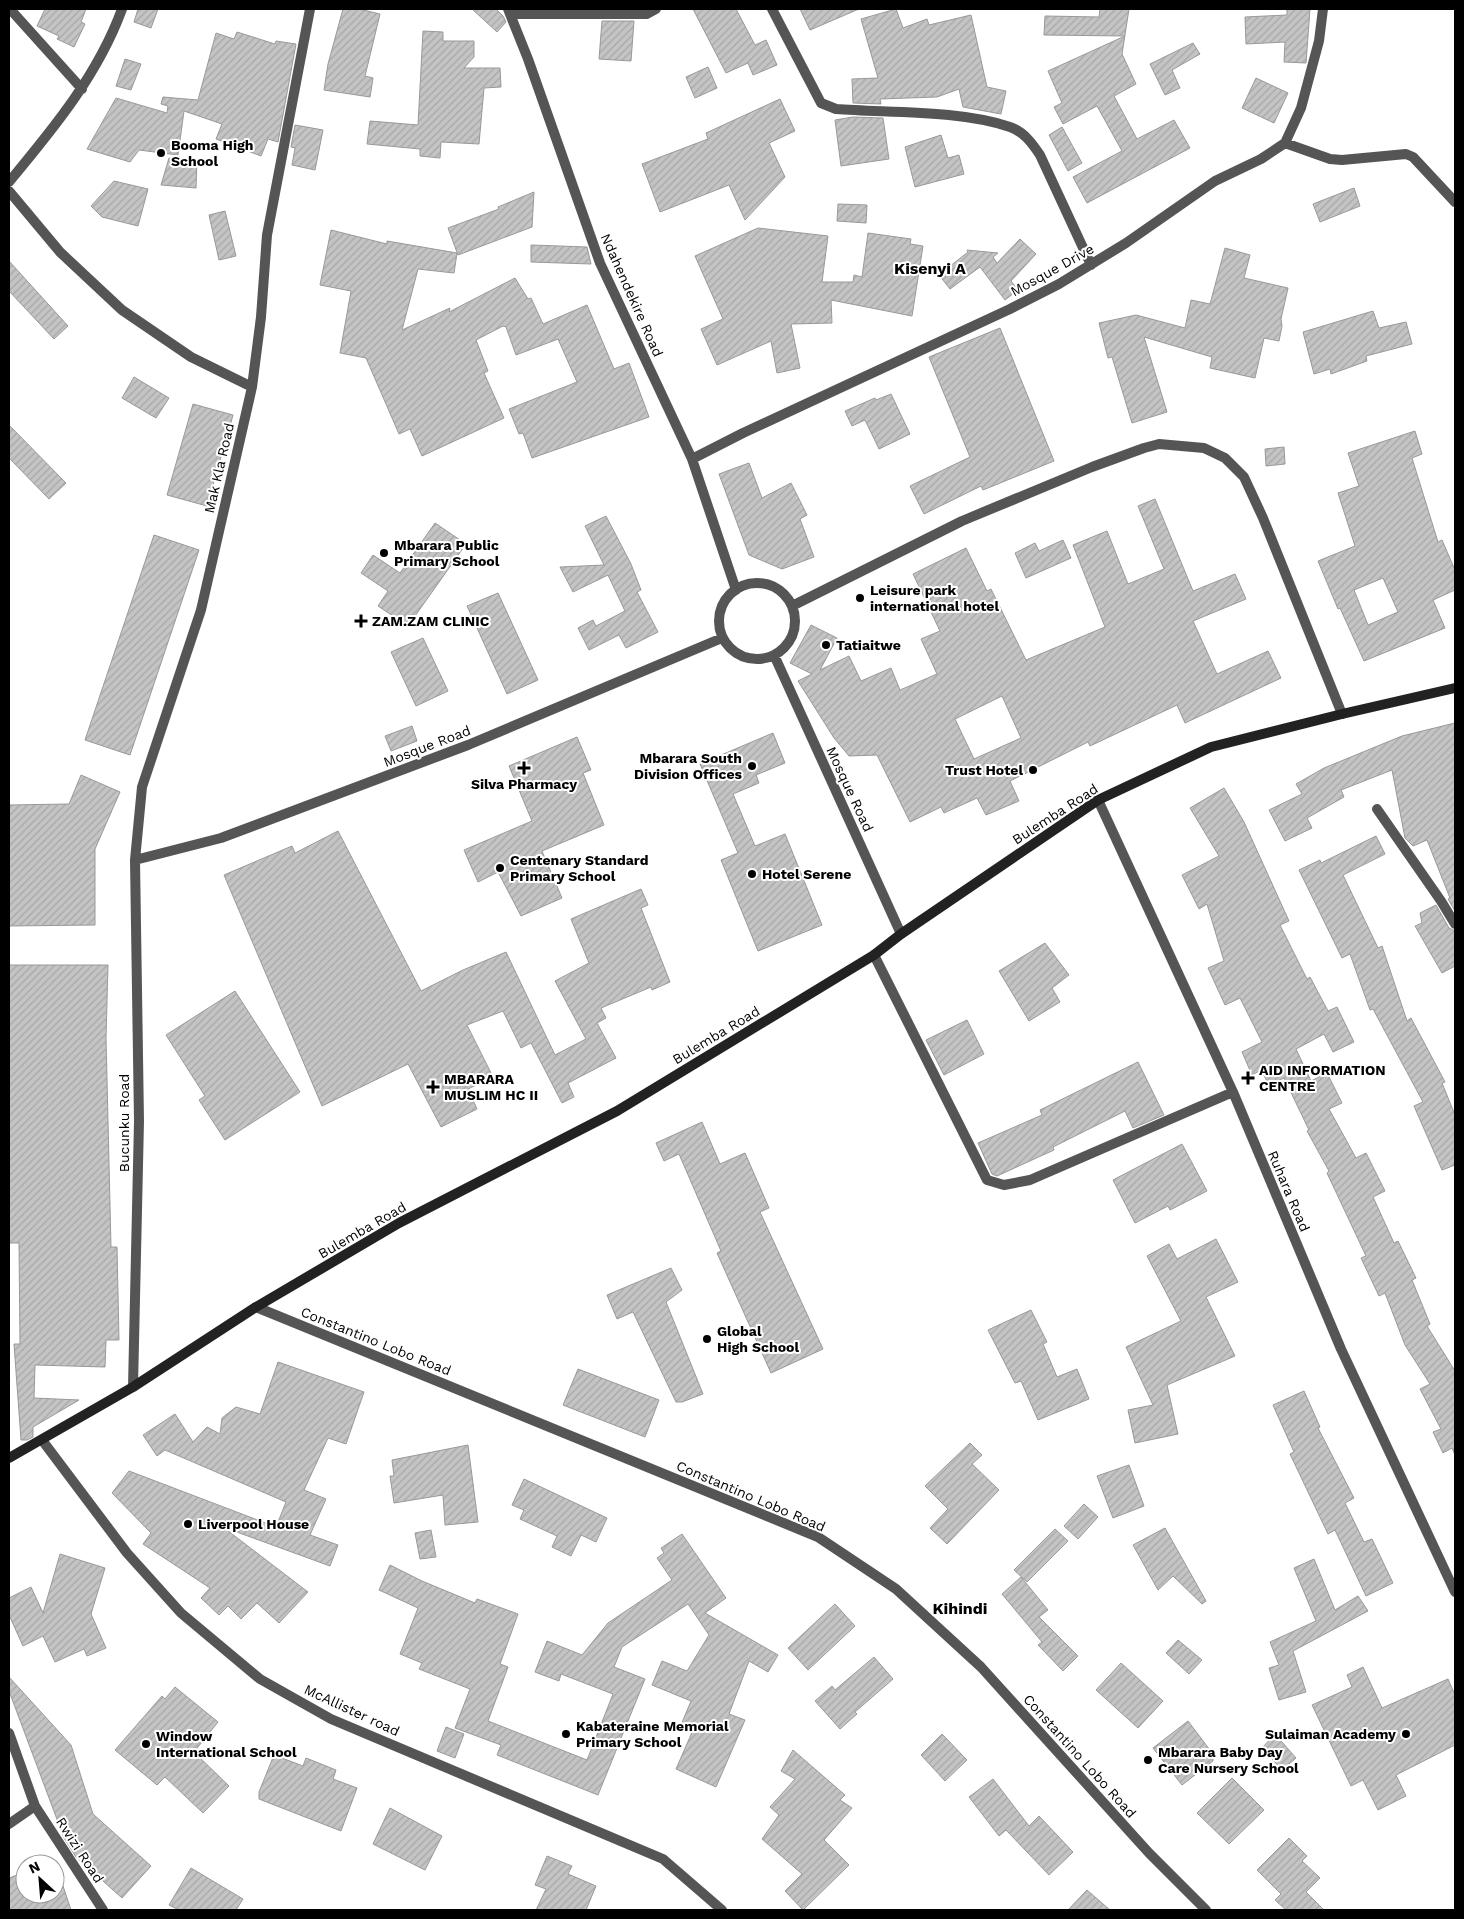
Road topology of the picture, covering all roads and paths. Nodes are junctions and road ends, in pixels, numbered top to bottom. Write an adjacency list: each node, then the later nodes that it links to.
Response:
1 (10, 9): 8 (street)
2 (122, 9): 8 (street)
3 (310, 9): 14 (street, Mak Kla Road)
4 (656, 9): 7 (street)
5 (772, 9): 13 (street)
6 (1323, 9): 9 (street)
7 (510, 12): 15 (street, Ndahendekire Road)
8 (82, 89): 10 (street)
9 (1285, 143): 12 (street); 13 (street, Mosque Drive)
10 (9, 182)
11 (9, 191): 14 (street)
12 (1455, 202)
13 (1091, 265): 15 (street, Mosque Drive)
14 (252, 387): 24 (street, Mak Kla Road)
15 (692, 459): 16 (street, Ndahendekire Road)
16 (736, 590): 17 (street); 18 (street)
17 (792, 606): 19 (street); 21 (street)
18 (722, 638): 19 (street); 24 (street, Mosque Road)
19 (774, 655): 26 (street, Mosque Road)
20 (1455, 688): 21 (main road, Bulemba Road)
21 (1342, 714): 22 (main road, Bulemba Road)
22 (1098, 800): 26 (main road, Bulemba Road); 28 (street, Ruhara Road)
23 (1376, 809): 25 (street)
24 (135, 860): 30 (street, Bucunku Road)
25 (1455, 924)
26 (901, 934): 27 (main road, Bulemba Road)
27 (874, 955): 28 (street); 29 (main road, Bulemba Road)
28 (1233, 1092): 33 (street, Ruhara Road)
29 (256, 1306): 30 (main road, Bulemba Road); 39 (street, Constantino Lobo Road)
30 (133, 1387): 31 (main road, Bulemba Road)
31 (42, 1440): 32 (main road, Bulemba Road); 38 (street, McAllister road)
32 (9, 1458)
33 (1455, 1592)
34 (9, 1733): 35 (street, Rwizi Road)
35 (35, 1806): 36 (street); 37 (street, Rwizi Road)
36 (9, 1824)
37 (103, 1910)
38 (722, 1910)
39 (1206, 1910)

